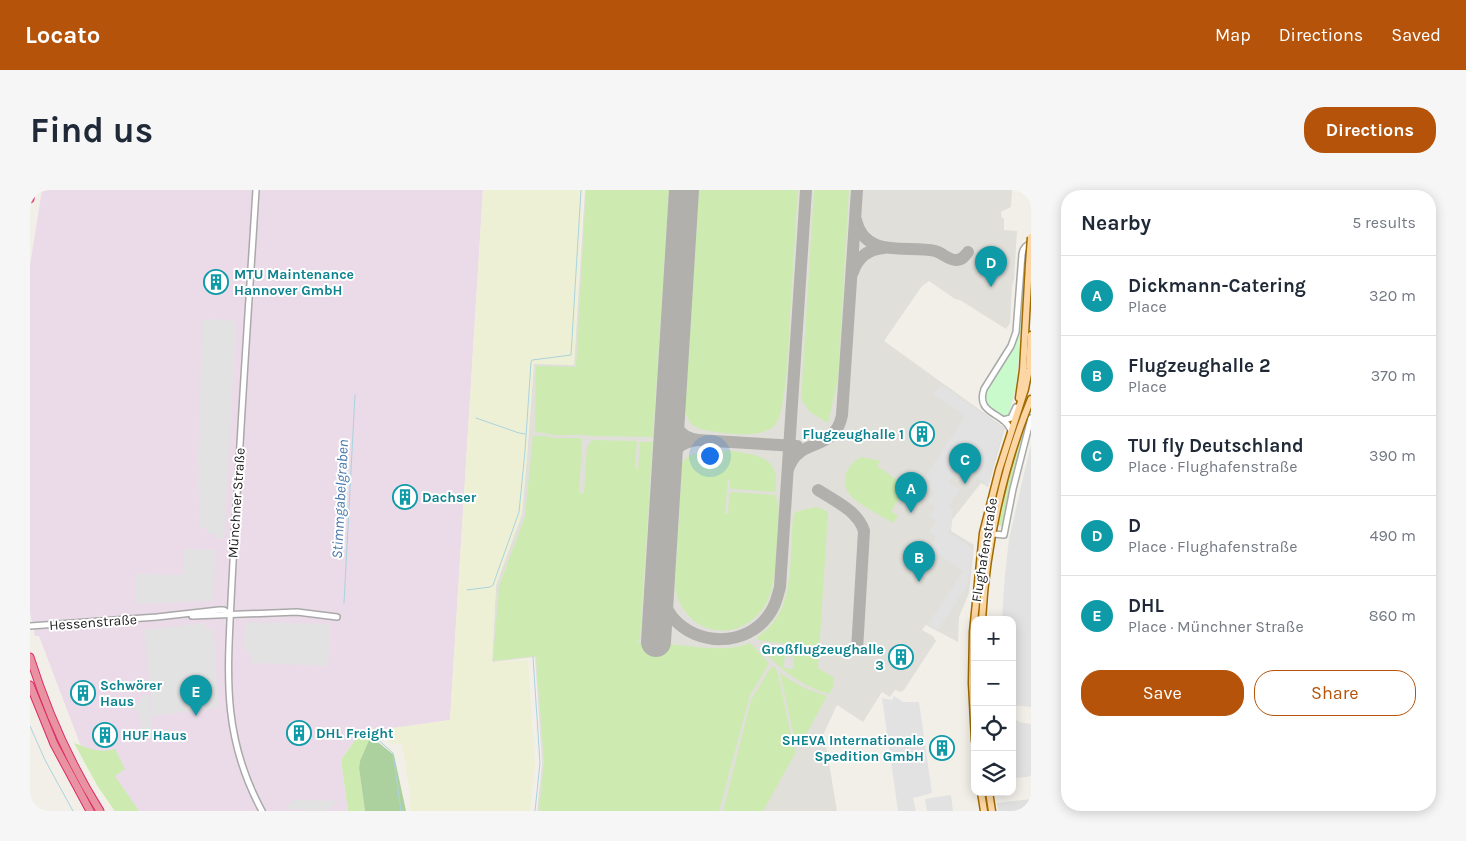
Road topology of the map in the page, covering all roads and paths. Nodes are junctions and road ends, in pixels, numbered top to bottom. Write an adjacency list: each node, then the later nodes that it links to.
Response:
1 (31, 190): 3 (highway)
2 (256, 190): 17 (street, Münchner Straße)
3 (30, 199)
4 (1031, 237): 8 (main road, bridge)
5 (1031, 244): 11 (street)
6 (1031, 335): 10 (main road, Flughafenstraße)
7 (1031, 399): 13 (main road, Flughafenstraße)
8 (1016, 407): 10 (main road); 11 (street)
9 (1031, 418): 15 (street)
10 (1015, 419): 12 (main road, Flughafenstraße)
11 (1003, 420): 12 (street)
12 (1011, 432): 14 (main road, Flughafenstraße)
13 (995, 525): 15 (street); 16 (main road, Flughafenstraße)
14 (983, 533): 16 (street); 23 (main road, Flughafenstraße)
15 (1004, 533): 16 (street)
16 (993, 535): 18 (main road, Flughafenstraße)
17 (230, 614): 19 (street, Hessenstraße); 20 (street, Hessenstraße); 28 (street, Münchner Straße)
18 (982, 616)
19 (337, 617)
20 (30, 626)
21 (30, 657): 27 (highway)
22 (30, 685): 26 (highway)
23 (973, 706)
24 (982, 796): 29 (main road)
25 (990, 796): 30 (main road)
26 (90, 811)
27 (100, 811)
28 (262, 811)
29 (984, 811)
30 (992, 811)

